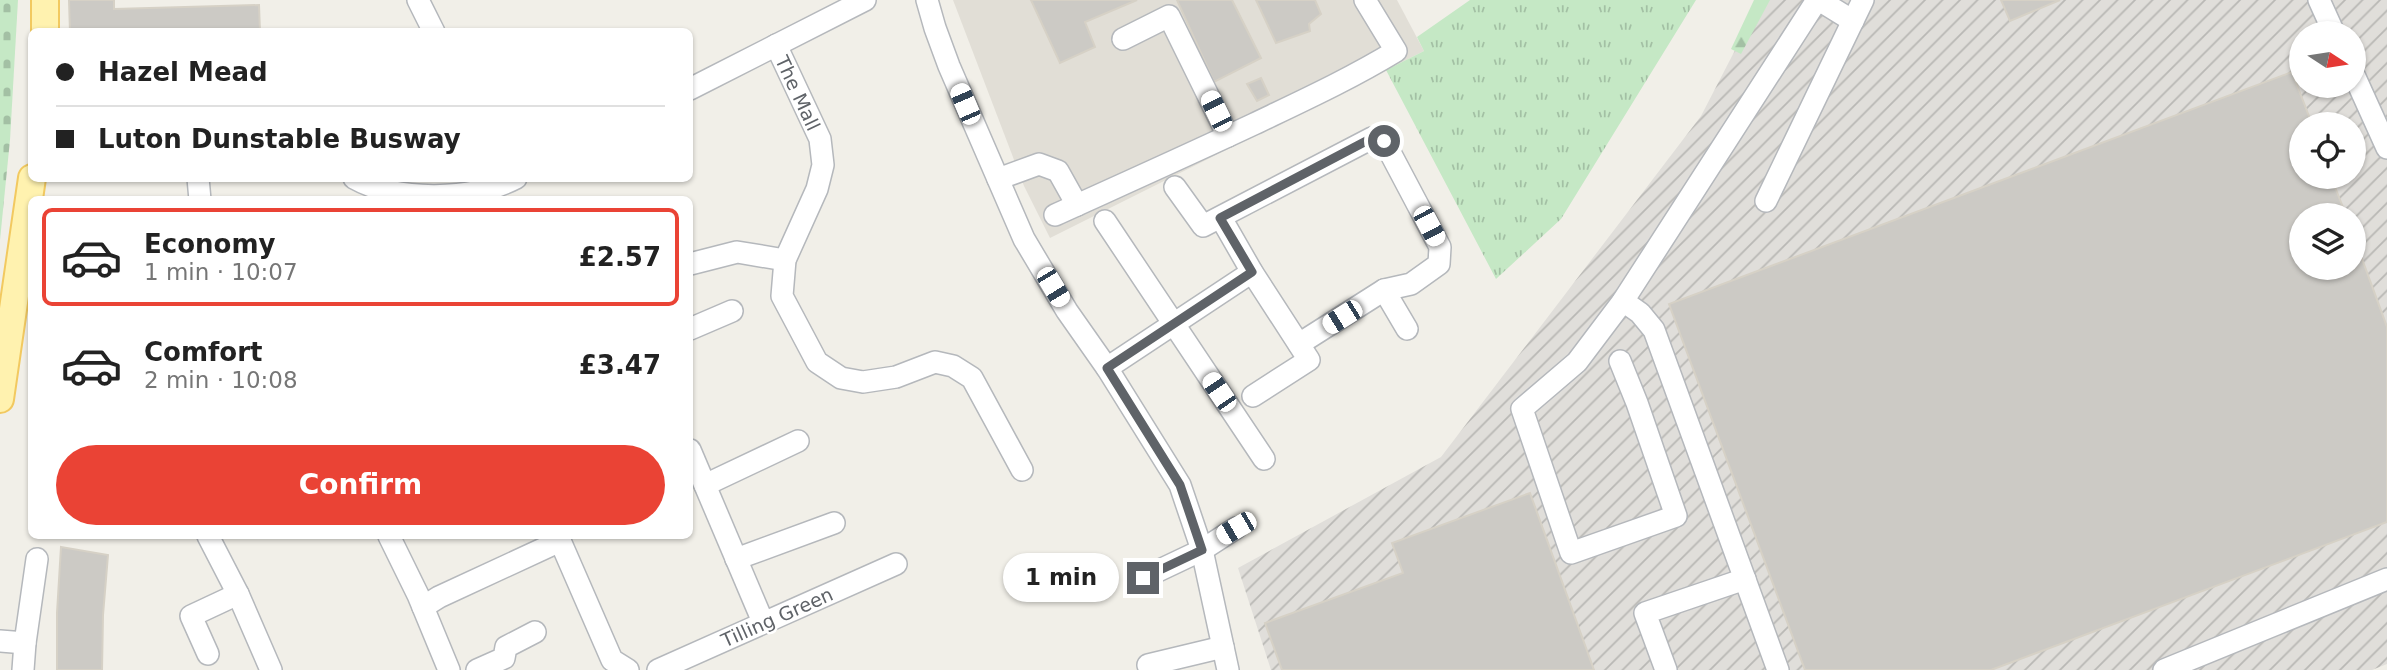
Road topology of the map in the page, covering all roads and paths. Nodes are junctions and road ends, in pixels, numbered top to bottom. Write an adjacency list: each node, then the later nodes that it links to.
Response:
1 (46, 0): 11 (main road)
2 (418, 0): 12 (street)
3 (864, 0): 14 (street)
4 (1365, 0): 17 (street)
5 (1818, 0): 9 (street); 36 (street)
6 (1863, 0): 9 (street)
7 (2319, 0): 10 (street)
8 (923, 1): 19 (street)
9 (1853, 21): 26 (street)
10 (2329, 21)
11 (45, 28)
12 (432, 28)
13 (1124, 39): 17 (street)
14 (776, 45): 15 (street); 31 (street, The Mall)
15 (693, 87)
16 (2364, 98): 18 (street)
17 (1228, 136): 27 (street)
18 (2387, 148)
19 (998, 179): 27 (street); 43 (street)
20 (360, 182): 23 (street)
21 (503, 182): 24 (street)
22 (1175, 187): 30 (street)
23 (413, 196)
24 (413, 196)
25 (28, 198): 35 (main road)
26 (1766, 201)
27 (1077, 205): 28 (street)
28 (1055, 215)
29 (1105, 221): 38 (street)
30 (1212, 222): 33 (street); 34 (street)
31 (785, 260): 32 (street); 49 (street, The Mall)
32 (693, 263)
33 (1252, 272): 38 (street); 41 (street)
34 (1384, 290): 40 (street); 41 (street)
35 (7, 300): 45 (main road)
36 (1623, 301): 42 (street); 62 (street)
37 (732, 311): 39 (street)
38 (1175, 324): 43 (street); 48 (street)
39 (693, 328)
40 (1407, 330)
41 (1299, 344): 44 (street)
42 (1620, 361)
43 (1107, 368): 57 (street)
44 (1253, 396)
45 (0, 399)
46 (797, 441): 50 (street)
47 (693, 457): 50 (street)
48 (1264, 459)
49 (1022, 470)
50 (705, 485): 59 (street)
51 (834, 523): 59 (street)
52 (1236, 528): 57 (street)
53 (215, 539): 64 (street)
54 (390, 539): 65 (street)
55 (557, 539): 65 (street)
56 (559, 539): 73 (street)
57 (1202, 550): 61 (street); 70 (street)
58 (37, 559): 69 (street)
59 (736, 559): 66 (street)
60 (896, 564): 66 (street, Tilling Green)
61 (1143, 578)
62 (1745, 579): 80 (street); 81 (street)
63 (2387, 579): 82 (street)
64 (238, 593): 71 (street); 75 (street)
65 (423, 607): 76 (street)
66 (763, 622): 78 (street, Tilling Green)
67 (535, 632): 77 (street)
68 (0, 641): 69 (street)
69 (24, 643): 74 (street)
70 (1223, 647): 72 (street); 79 (street)
71 (208, 654)
72 (1148, 665)
73 (619, 667)
74 (23, 670)
75 (271, 670)
76 (449, 670)
77 (477, 670)
78 (658, 670)
79 (1228, 670)
80 (1666, 670)
81 (1778, 670)
82 (2164, 670)

